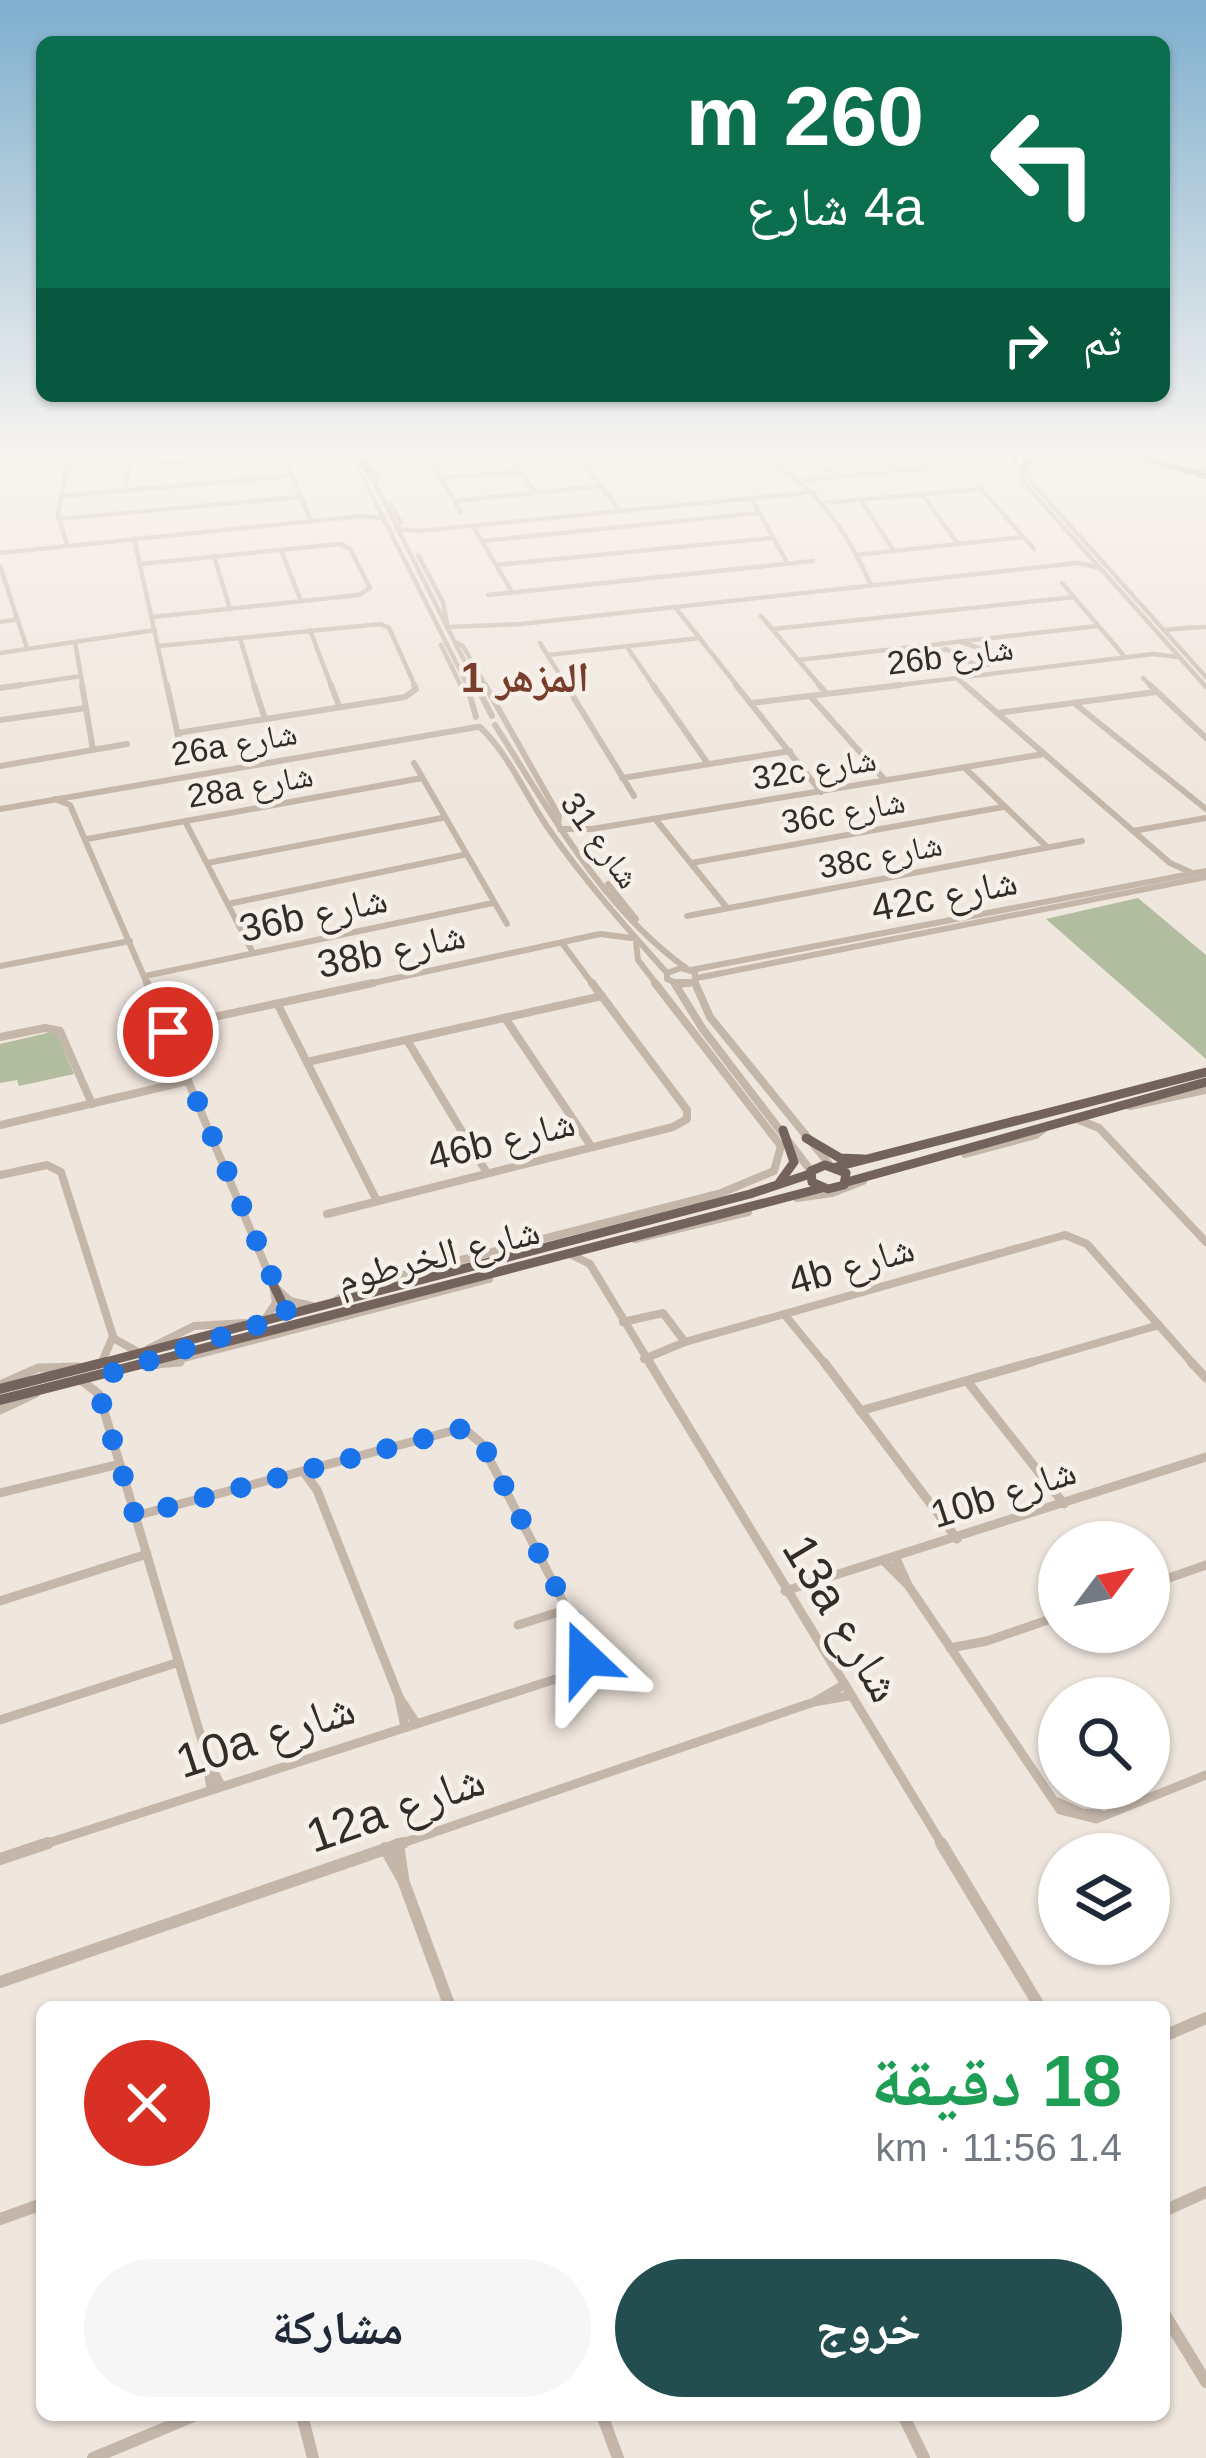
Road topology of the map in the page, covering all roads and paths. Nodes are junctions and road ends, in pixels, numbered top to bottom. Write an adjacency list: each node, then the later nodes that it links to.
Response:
1 (0, 566): 29 (street)
2 (496, 566): 19 (street)
3 (141, 567): 28 (street)
4 (217, 567): 24 (street)
5 (288, 567): 22 (street)
6 (359, 567): 22 (street)
7 (402, 567): 65 (street)
8 (408, 567): 26 (street)
9 (425, 567): 38 (street)
10 (761, 567): 19 (street)
11 (862, 567): 18 (street)
12 (1043, 567): 18 (street)
13 (1097, 567): 23 (street)
14 (1099, 567): 16 (street)
15 (1106, 567): 16 (street)
16 (1118, 580): 39 (street)
17 (1062, 583): 21 (street)
18 (873, 585): 25 (street)
19 (512, 592): 20 (street)
20 (488, 595)
21 (1073, 597): 31 (street); 35 (street)
22 (301, 601): 24 (street)
23 (1130, 604): 39 (street); 39 (street)
24 (230, 609): 28 (street)
25 (679, 609): 33 (street); 41 (street)
26 (430, 612): 38 (street); 65 (street)
27 (761, 616): 35 (street)
28 (152, 617): 36 (street)
29 (18, 619): 30 (street); 47 (street)
30 (0, 622)
31 (1098, 626): 44 (street); 53 (street)
32 (1206, 627): 34 (street)
33 (478, 628): 38 (street); 38 (street)
34 (1186, 628): 39 (street, 26b شارع); 39 (street)
35 (773, 629): 55 (street)
36 (155, 630): 42 (street); 45 (street)
37 (310, 630): 40 (street); 68 (street); 68 (street)
38 (450, 633): 73 (street, شارع 31); 102 (street)
39 (1166, 636): 51 (street, 26b شارع); 54 (street); 56 (street)
40 (240, 638): 45 (street); 71 (street)
41 (701, 638): 46 (street); 66 (street)
42 (75, 642): 47 (street); 57 (street)
43 (541, 643): 52 (street)
44 (963, 644): 48 (street); 48 (street); 55 (street)
45 (159, 646): 75 (street)
46 (626, 646): 52 (street); 83 (street)
47 (27, 649): 49 (street)
48 (946, 650): 50 (street)
49 (0, 653)
50 (934, 653)
51 (1153, 654): 53 (street, 26b شارع); 54 (street, 26b شارع)
52 (547, 655): 89 (street)
53 (1126, 658): 58 (street, 26b شارع)
54 (1178, 658): 60 (street)
55 (798, 660): 63 (street)
56 (1206, 674)
57 (81, 676): 61 (street); 69 (street)
58 (957, 678): 63 (street, 26b شارع); 70 (street)
59 (1143, 678): 62 (street)
60 (1206, 687)
61 (0, 688)
62 (1156, 692): 67 (street); 76 (street)
63 (826, 694): 64 (street, 26b شارع)
64 (810, 696): 66 (street, 26b شارع); 90 (street)
65 (475, 700): 74 (street)
66 (752, 703): 79 (street)
67 (1074, 703): 70 (street); 98 (street)
68 (339, 706): 71 (street)
69 (86, 708): 72 (street); 78 (street)
70 (997, 713): 80 (street)
71 (265, 719): 75 (street)
72 (0, 720)
73 (494, 721): 74 (street); 74 (street); 102 (street, شارع 31)
74 (476, 723): 86 (street, 26a شارع); 92 (street, 26a شارع); 121 (street, شارع 31)
75 (177, 733): 82 (street)
76 (1206, 738)
77 (127, 744): 78 (street)
78 (94, 750): 84 (street)
79 (790, 752): 83 (street); 91 (street)
80 (1044, 754): 85 (street, 32c شارع); 104 (street)
81 (414, 763): 88 (street)
82 (184, 764): 86 (street); 87 (street)
83 (708, 764): 89 (street)
84 (0, 766)
85 (965, 767): 90 (street, 32c شارع); 97 (street)
86 (201, 770): 87 (street, 26a شارع)
87 (173, 775): 96 (street, 26a شارع)
88 (422, 778): 99 (street); 101 (street, 28a شارع)
89 (622, 778): 93 (street)
90 (886, 781): 91 (street, 32c شارع)
91 (821, 792): 100 (street, 32c شارع)
92 (80, 795): 94 (street, 26a شارع); 95 (street)
93 (634, 796)
94 (55, 799): 95 (street); 96 (street, 26a شارع)
95 (70, 805): 105 (street)
96 (0, 807)
97 (1003, 807): 108 (street); 111 (street, 36c شارع)
98 (1206, 813): 104 (street)
99 (442, 818): 109 (street); 110 (street)
100 (655, 819): 103 (street, 32c شارع); 111 (street)
101 (184, 821): 105 (street, 28a شارع); 110 (street)
102 (559, 827): 103 (street, 32c شارع); 107 (street, شارع 31)
103 (592, 830): 107 (street, 32c شارع)
104 (1133, 831): 112 (street)
105 (87, 839): 124 (street)
106 (1082, 841): 108 (street, 38c شارع)
107 (571, 844): 131 (street, شارع 31)
108 (1048, 847): 119 (street, 38c شارع)
109 (463, 855): 117 (street); 118 (street)
110 (206, 863): 118 (street)
111 (691, 863): 119 (street)
112 (1170, 863): 113 (street); 115 (street)
113 (1196, 872): 114 (street, 42c شارع); 115 (street, 42c شارع)
114 (1206, 874): 129 (street, 42c شارع)
115 (1170, 878): 116 (street, 42c شارع)
116 (1156, 880): 129 (street, 42c شارع); 131 (street)
117 (493, 903): 122 (street); 127 (street, 36b شارع)
118 (228, 904): 127 (street)
119 (727, 908): 120 (street, 38c شارع)
120 (687, 916)
121 (619, 922): 123 (street, 38b شارع); 125 (street, شارع 31)
122 (507, 924)
123 (600, 934): 125 (street, 38b شارع); 126 (street, 38b شارع)
124 (129, 939): 128 (street); 132 (street)
125 (634, 940): 130 (street, شارع 31); 141 (street)
126 (562, 943): 134 (street); 135 (street, 38b شارع)
127 (254, 953): 132 (street, 36b شارع)
128 (0, 966)
129 (736, 966): 131 (street, 42c شارع)
130 (668, 973): 131 (street); 133 (street, شارع 31)
131 (694, 973): 133 (street); 153 (street)
132 (145, 976): 137 (street)
133 (675, 984): 142 (street)
134 (602, 996): 136 (street); 154 (street, 46b شارع)
135 (277, 1004): 137 (street, 38b شارع); 140 (street)
136 (506, 1018): 139 (street); 154 (street)
137 (166, 1027): 144 (street)
138 (0, 1037): 146 (street)
139 (407, 1040): 140 (street); 160 (street)
140 (307, 1062): 167 (street)
141 (720, 1067): 142 (street); 165 (street)
142 (737, 1072): 152 (street)
143 (1206, 1072): 155 (main road)
144 (189, 1083): 146 (street); 175 (street)
145 (1206, 1086): 147 (main road)
146 (89, 1105): 150 (street)
147 (1100, 1111): 148 (main road); 151 (street)
148 (1070, 1119): 149 (main road); 151 (street)
149 (1048, 1124): 157 (main road); 158 (street)
150 (0, 1125)
151 (1099, 1128): 170 (street)
152 (783, 1130): 159 (street); 164 (main road)
153 (806, 1138): 155 (main road); 156 (street)
154 (591, 1147): 160 (street, 46b شارع)
155 (893, 1156): 156 (main road)
156 (834, 1166): 159 (main road, شارع الخرطوم); 162 (main road)
157 (886, 1168): 158 (main road); 162 (main road)
158 (908, 1168): 169 (street)
159 (811, 1173): 163 (main road); 164 (main road, شارع الخرطوم)
160 (487, 1174): 167 (street, 46b شارع)
161 (0, 1175): 183 (street)
162 (847, 1182): 163 (main road, شارع الخرطوم)
163 (822, 1188): 169 (main road, شارع الخرطوم)
164 (770, 1189): 166 (main road, شارع الخرطوم)
165 (730, 1190): 166 (main road); 176 (street)
166 (750, 1194): 176 (main road, شارع الخرطوم)
167 (377, 1201): 168 (street, 46b شارع)
168 (327, 1214)
169 (621, 1237): 171 (main road, شارع الخرطوم)
170 (1206, 1242)
171 (598, 1244): 172 (main road, شارع الخرطوم); 174 (street)
172 (562, 1253): 173 (main road, شارع الخرطوم); 174 (street)
173 (532, 1261): 185 (main road, شارع الخرطوم); 186 (street)
174 (590, 1264): 181 (street, 13a شارع)
175 (273, 1284): 177 (street); 178 (main road); 180 (street)
176 (334, 1302): 177 (main road, شارع الخرطوم)
177 (316, 1306): 178 (main road, شارع الخرطوم)
178 (287, 1313): 180 (main road, شارع الخرطوم); 185 (main road)
179 (789, 1313): 182 (street, 4b شارع); 184 (street, 4b شارع); 197 (street)
180 (265, 1319): 186 (main road, شارع الخرطوم)
181 (622, 1322): 184 (street); 187 (street, 13a شارع)
182 (1156, 1323): 189 (street); 191 (street)
183 (112, 1336): 186 (street); 188 (street)
184 (685, 1342): 187 (street, 4b شارع)
185 (200, 1346): 186 (main road, شارع الخرطوم)
186 (140, 1355): 188 (main road, شارع الخرطوم)
187 (642, 1356): 211 (street, 13a شارع)
188 (106, 1366): 190 (main road, شارع الخرطوم); 192 (main road, شارع الخرطوم); 194 (street)
189 (1206, 1378)
190 (74, 1380): 193 (main road, شارع الخرطوم); 194 (street)
191 (967, 1381): 197 (street); 204 (street)
192 (0, 1387)
193 (42, 1389): 195 (main road, شارع الخرطوم); 196 (street)
194 (99, 1394): 199 (street)
195 (0, 1400)
196 (0, 1410)
197 (862, 1414): 206 (street)
198 (1206, 1457): 204 (street, 10b شارع)
199 (119, 1460): 203 (street); 205 (street)
200 (316, 1468): 201 (street); 202 (street); 213 (street)
201 (303, 1471): 202 (street); 205 (street)
202 (316, 1490): 220 (street)
203 (0, 1493)
204 (1064, 1504): 206 (street, 10b شارع)
205 (136, 1519): 207 (street)
206 (952, 1540): 208 (street, 10b شارع)
207 (148, 1558): 212 (street); 217 (street)
208 (891, 1560): 211 (street, 10b شارع); 216 (street)
209 (1206, 1565): 210 (street)
210 (1170, 1578)
211 (787, 1594): 218 (street, 13a شارع)
212 (0, 1601)
213 (565, 1610): 215 (street); 220 (street, 10a شارع)
214 (1038, 1623): 216 (street)
215 (518, 1625)
216 (953, 1653): 221 (street)
217 (180, 1666): 219 (street); 222 (street)
218 (845, 1691): 223 (street, 12a شارع); 229 (street, 13a شارع)
219 (0, 1720)
220 (410, 1725): 222 (street, 10a شارع)
221 (1206, 1775)
222 (216, 1788): 225 (street, 10a شارع)
223 (398, 1844): 224 (street, 12a شارع); 226 (street)
224 (385, 1848): 226 (street); 227 (street, 12a شارع)
225 (0, 1859)
226 (403, 1880): 228 (street)
227 (0, 1982)
228 (448, 2001)
229 (1036, 2001)
230 (1206, 2018): 231 (street)
231 (1170, 2033)
232 (1206, 2192): 234 (street)
233 (36, 2206): 235 (street)
234 (1170, 2208)
235 (0, 2219)
236 (1170, 2323): 237 (street)
237 (1206, 2382)
238 (182, 2421): 242 (street)
239 (304, 2421): 243 (street)
240 (604, 2421): 244 (street)
241 (906, 2421): 245 (street)
242 (93, 2458)
243 (314, 2458)
244 (618, 2458)
245 (924, 2458)

